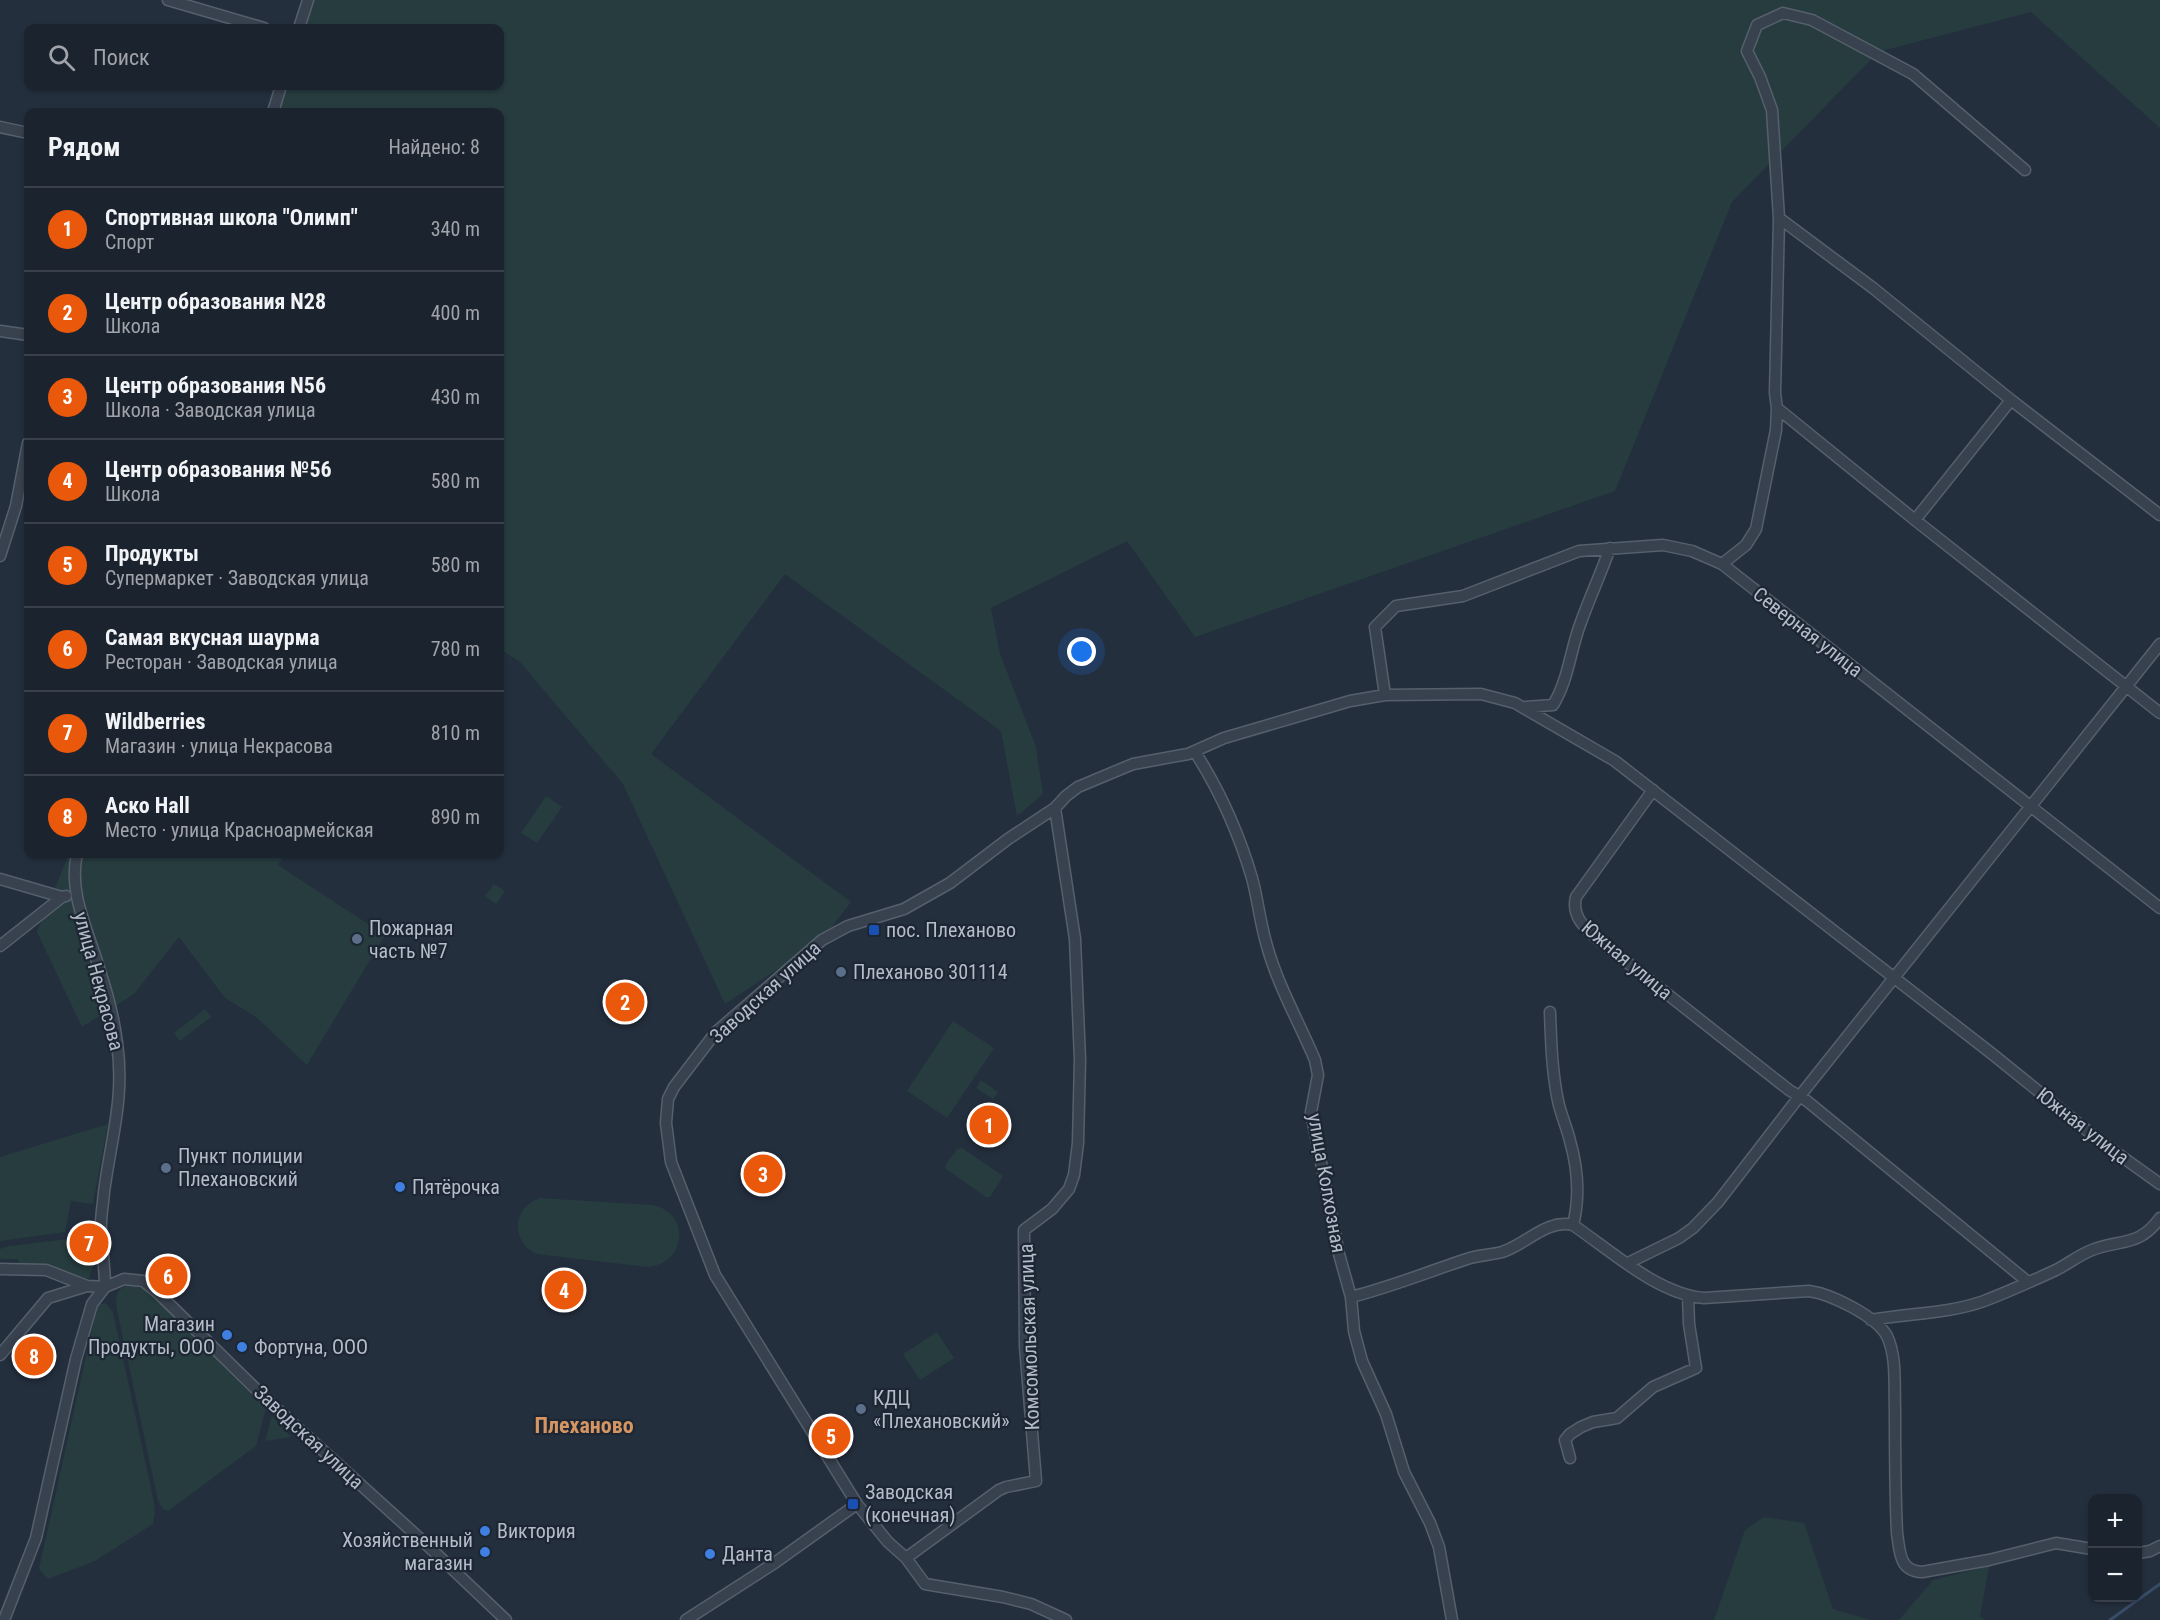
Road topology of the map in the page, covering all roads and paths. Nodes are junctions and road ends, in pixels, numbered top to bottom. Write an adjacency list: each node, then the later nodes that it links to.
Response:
1 (168, 0): 3 (street)
2 (308, 0): 4 (street)
3 (250, 24)
4 (300, 24)
5 (280, 90): 6 (street)
6 (274, 108)
7 (0, 127): 8 (street)
8 (24, 132)
9 (2025, 170): 10 (street)
10 (1779, 218): 13 (street); 14 (street)
11 (0, 331): 12 (street)
12 (24, 334)
13 (2011, 400): 16 (street); 17 (street)
14 (1777, 408): 17 (street); 20 (street)
15 (24, 464): 19 (street)
16 (2160, 515)
17 (1915, 520): 22 (street)
18 (1610, 548): 20 (street, Северная улица); 23 (street, Северная улица); 24 (street)
19 (0, 556)
20 (1722, 564): 28 (street, Северная улица)
21 (2160, 644): 22 (street)
22 (2127, 687): 25 (street); 28 (street)
23 (1385, 695): 24 (street, Заводская улица); 26 (street, Заводская улица)
24 (1519, 705): 27 (street, Южная улица)
25 (2160, 713)
26 (1196, 752): 29 (street, Заводская улица); 48 (street, улица Колхозная)
27 (1653, 790): 36 (street, Южная улица); 38 (street, Южная улица)
28 (2031, 807): 34 (street, Северная улица); 36 (street)
29 (1055, 808): 52 (street, Заводская улица); 56 (street, Комсомольская улица)
30 (76, 858): 32 (street, улица Некрасова)
31 (0, 879): 33 (street)
32 (75, 894): 33 (street); 46 (street, улица Некрасова)
33 (62, 897): 35 (street)
34 (2160, 908)
35 (0, 946)
36 (1894, 979): 38 (street); 39 (street, Южная улица)
37 (1550, 1012): 41 (street)
38 (1799, 1097): 42 (street); 44 (street, Южная улица)
39 (2160, 1184)
40 (2160, 1218): 44 (street)
41 (1573, 1225): 42 (street); 48 (street)
42 (1628, 1263): 47 (street)
43 (0, 1269): 45 (street)
44 (2028, 1282): 49 (street)
45 (87, 1286): 46 (street, Заводская улица); 50 (street)
46 (105, 1287): 57 (street); 59 (street, Заводская улица)
47 (1688, 1296): 49 (street); 51 (street)
48 (1351, 1297): 62 (street, улица Колхозная)
49 (1871, 1320): 54 (street)
50 (0, 1355)
51 (1570, 1458)
52 (856, 1504): 56 (street, Заводская улица); 60 (street)
53 (2160, 1546): 55 (street)
54 (2088, 1548)
55 (2142, 1552)
56 (906, 1558): 61 (street, Заводская улица)
57 (5, 1603): 58 (street)
58 (4, 1620)
59 (506, 1620)
60 (686, 1620)
61 (1066, 1620)
62 (1452, 1620)

